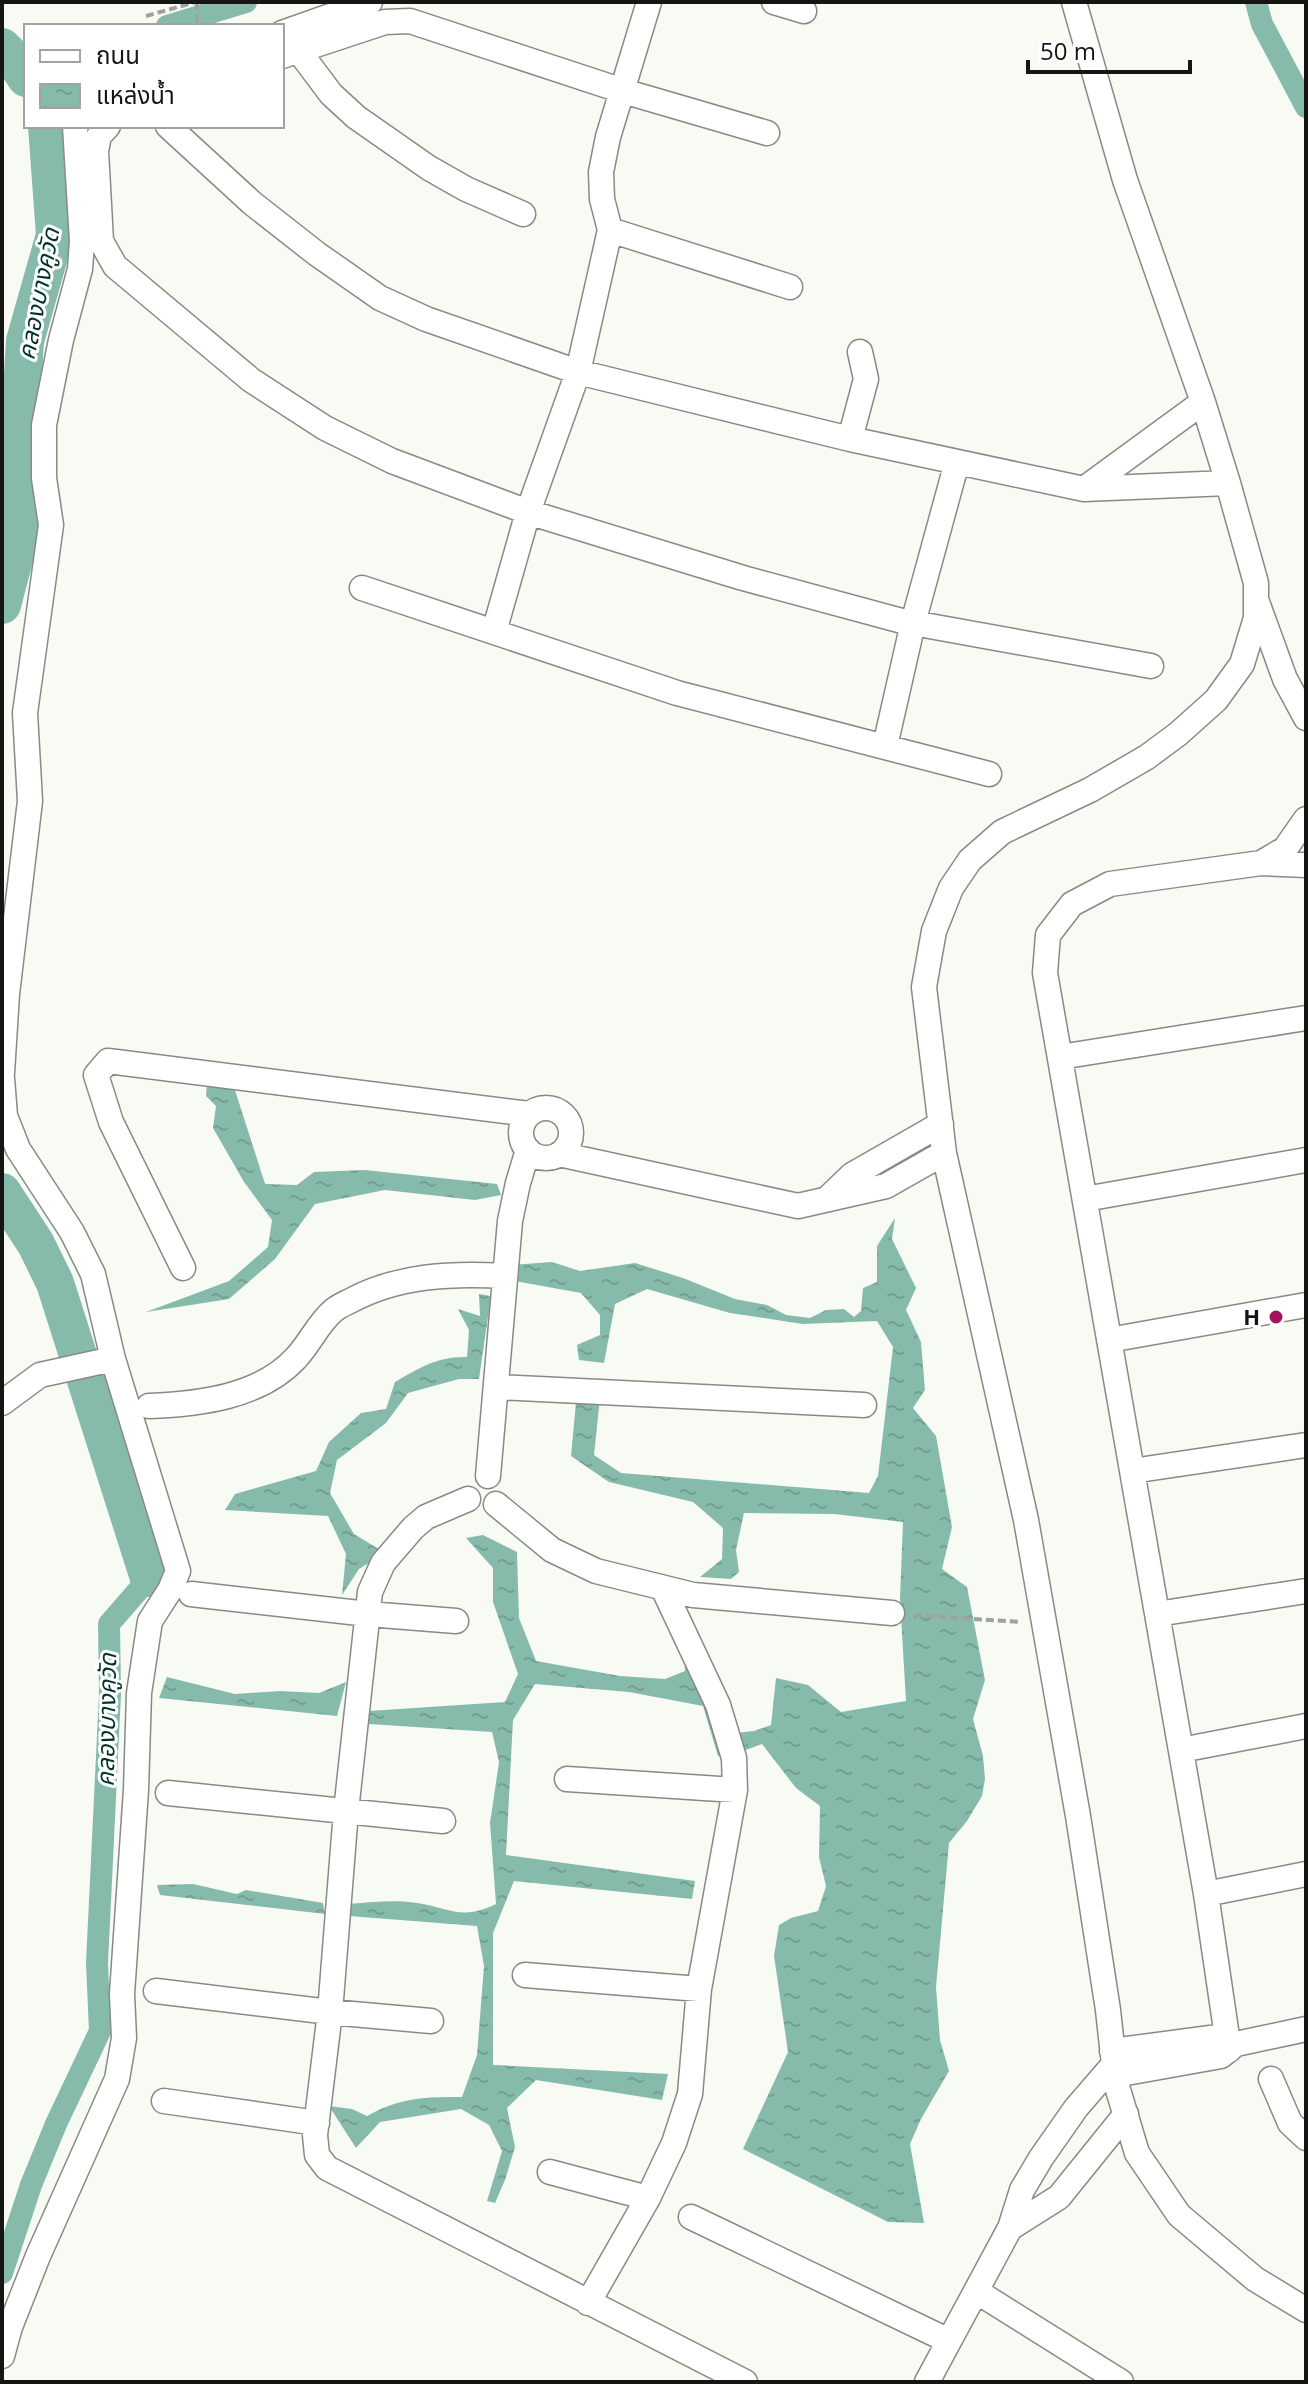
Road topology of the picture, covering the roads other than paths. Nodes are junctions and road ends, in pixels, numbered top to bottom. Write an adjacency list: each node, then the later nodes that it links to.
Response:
1 (370, 2): 6 (street)
2 (649, 2): 7 (street)
3 (774, 2): 5 (street)
4 (1074, 2): 17 (street)
5 (804, 11)
6 (287, 46): 7 (street); 12 (street)
7 (623, 91): 11 (street); 13 (street)
8 (75, 128): 36 (street)
9 (106, 128): 22 (street)
10 (170, 128): 16 (street)
11 (767, 133)
12 (523, 214)
13 (610, 230): 14 (street); 16 (street)
14 (790, 287)
15 (860, 352): 18 (street)
16 (578, 372): 18 (street); 22 (street)
17 (1203, 402): 20 (street); 21 (street)
18 (850, 439): 19 (street)
19 (957, 462): 21 (street); 25 (street)
20 (1228, 483): 21 (street); 24 (street)
21 (1084, 489)
22 (528, 512): 25 (street); 26 (street)
23 (362, 588): 26 (street)
24 (1256, 600): 28 (street); 38 (street)
25 (913, 623): 27 (street); 29 (street)
26 (494, 632): 29 (street)
27 (1151, 666)
28 (1306, 718)
29 (885, 746): 30 (street)
30 (989, 774)
31 (1306, 819): 32 (street)
32 (1261, 863): 33 (street); 35 (street)
33 (1306, 865)
34 (1306, 1018): 35 (street)
35 (1060, 1057): 44 (street)
36 (2, 1076): 49 (street)
37 (529, 1114): 39 (street); 41 (street); 45 (street)
38 (941, 1124): 40 (street); 43 (street)
39 (528, 1150): 41 (street); 46 (street)
40 (944, 1153): 43 (street); 82 (street)
41 (559, 1154): 43 (street)
42 (1306, 1160): 44 (street)
43 (827, 1199)
44 (1085, 1199): 48 (street)
45 (183, 1268)
46 (490, 1275): 50 (street); 53 (street)
47 (1306, 1305): 48 (street)
48 (1109, 1340): 55 (street)
49 (106, 1360): 51 (street); 96 (street)
50 (496, 1387): 52 (street); 56 (street)
51 (2, 1403)
52 (864, 1405)
53 (149, 1406)
54 (1306, 1445): 55 (street)
55 (1132, 1471): 64 (street)
56 (488, 1476): 57 (street); 58 (street)
57 (468, 1499): 58 (street); 63 (street)
58 (496, 1504): 59 (street)
59 (663, 1588): 62 (street); 69 (street)
60 (1306, 1591): 64 (street)
61 (191, 1594): 63 (street)
62 (892, 1613)
63 (368, 1614): 65 (street); 71 (street)
64 (1157, 1614): 67 (street)
65 (456, 1621)
66 (1306, 1726): 67 (street)
67 (1181, 1750): 74 (street)
68 (567, 1779): 69 (street)
69 (735, 1790): 76 (street)
70 (168, 1793): 71 (street)
71 (346, 1811): 72 (street); 78 (street)
72 (443, 1821)
73 (1306, 1874): 74 (street)
74 (1206, 1894): 81 (street)
75 (525, 1975): 76 (street)
76 (699, 1989): 89 (street)
77 (156, 1991): 78 (street)
78 (330, 2012): 79 (street); 86 (street)
79 (431, 2021)
80 (1306, 2029): 81 (street)
81 (1231, 2045): 82 (street)
82 (1114, 2063): 85 (street); 91 (street)
83 (1271, 2079): 87 (street)
84 (164, 2101): 86 (street)
85 (1126, 2114): 91 (street); 94 (street)
86 (317, 2123): 93 (street)
87 (1306, 2138)
88 (550, 2172): 89 (street)
89 (648, 2198): 93 (street)
90 (691, 2217): 95 (street)
91 (1010, 2228): 92 (street)
92 (976, 2291): 95 (street); 99 (street)
93 (588, 2303): 97 (street)
94 (1306, 2310)
95 (949, 2341): 98 (street)
96 (2, 2356)
97 (745, 2382)
98 (927, 2382)
99 (1121, 2382)

